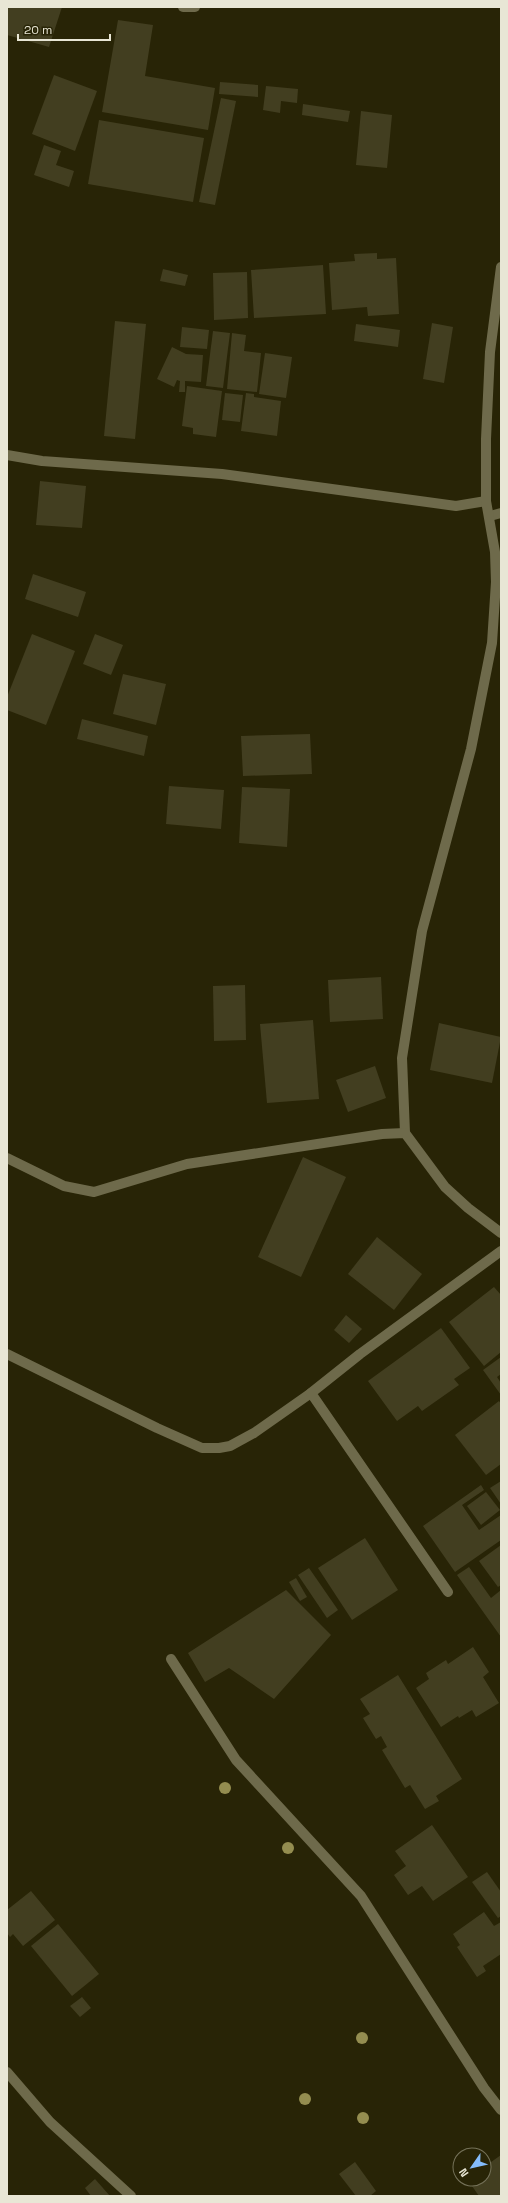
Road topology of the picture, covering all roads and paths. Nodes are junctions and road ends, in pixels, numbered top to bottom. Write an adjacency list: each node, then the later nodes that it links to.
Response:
1 (183, 7): 2 (street)
2 (195, 7)
3 (501, 267): 5 (street)
4 (7, 455): 5 (street)
5 (486, 501): 7 (street)
6 (501, 513): 7 (street)
7 (490, 516): 8 (street)
8 (405, 1133): 9 (street); 10 (street)
9 (7, 1158)
10 (501, 1233)
11 (501, 1251): 13 (street)
12 (7, 1354): 13 (street)
13 (311, 1393): 14 (street)
14 (448, 1592)
15 (171, 1659): 17 (street)
16 (7, 2072): 18 (street)
17 (501, 2110)
18 (132, 2196)

